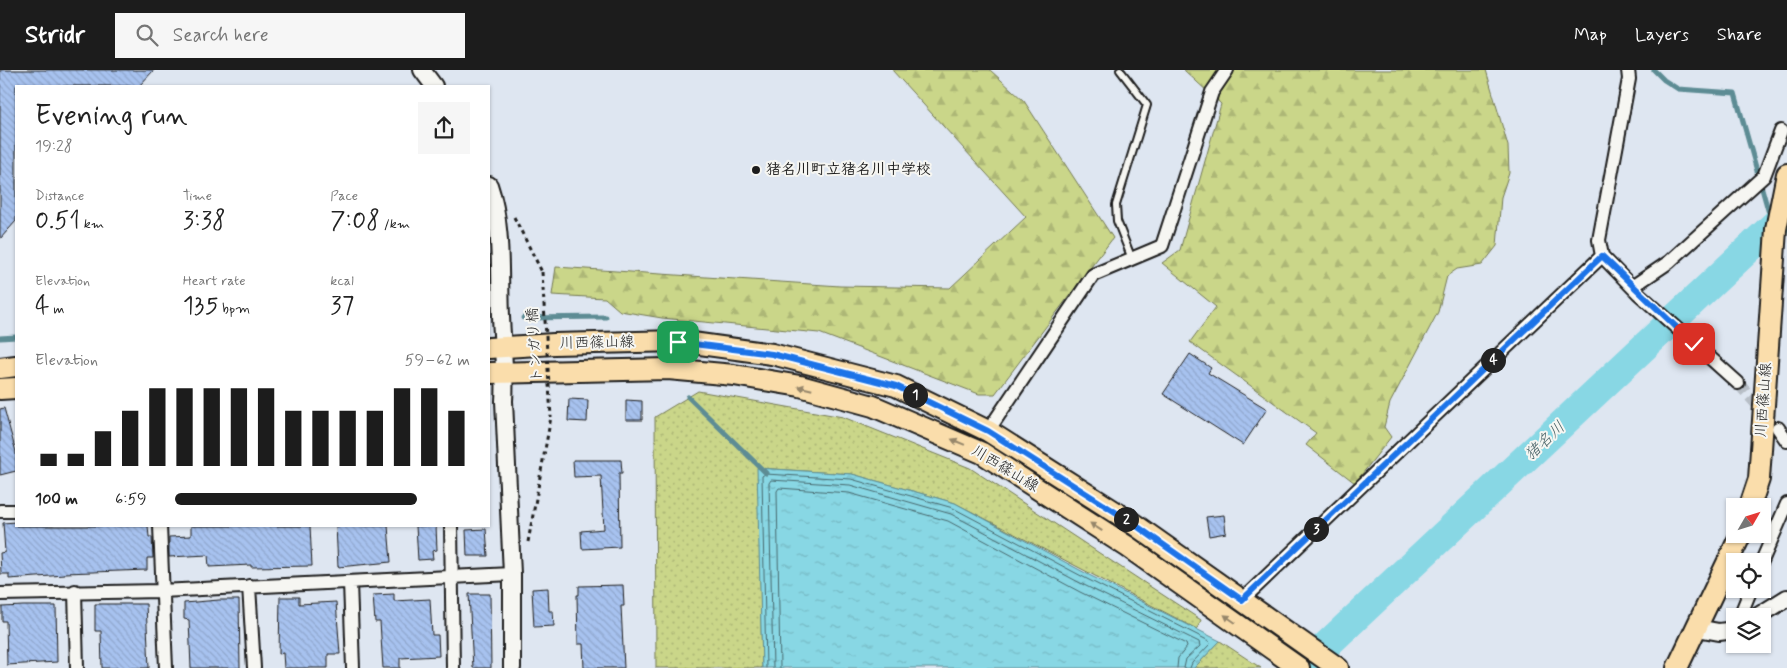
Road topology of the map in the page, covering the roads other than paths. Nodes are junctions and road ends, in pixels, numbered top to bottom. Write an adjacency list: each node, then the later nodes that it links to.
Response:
1 (422, 70): 5 (street)
2 (1120, 70): 10 (lane)
3 (1227, 70): 10 (street)
4 (1628, 70): 9 (street)
5 (433, 85)
6 (1781, 131): 11 (street)
7 (1787, 174): 22 (main road, 川西篠山線)
8 (490, 188): 12 (street)
9 (1602, 256): 11 (street); 38 (street)
10 (1132, 259): 20 (street)
11 (1635, 290): 16 (street)
12 (496, 348): 15 (street); 20 (main road, 川西篠山線)
13 (15, 366): 14 (main road)
14 (0, 368)
15 (498, 373): 30 (street); 48 (main road, 川西篠山線, one-way to 15)
16 (1738, 383)
17 (15, 388): 18 (main road)
18 (0, 389)
19 (1778, 428): 21 (street)
20 (988, 431): 38 (main road, 川西篠山線)
21 (1787, 441)
22 (1753, 498)
23 (1787, 504): 29 (street)
24 (0, 511): 25 (street)
25 (15, 511)
26 (160, 527): 35 (street)
27 (451, 527): 31 (street)
28 (1737, 543): 40 (main road)
29 (1766, 553)
30 (512, 574): 31 (street); 47 (street)
31 (452, 576): 32 (street); 46 (street)
32 (350, 582): 33 (street); 45 (street)
33 (249, 586): 35 (street); 44 (street)
34 (75, 591): 35 (street); 36 (street); 42 (street)
35 (161, 591): 43 (street)
36 (0, 594)
37 (1787, 598): 39 (street)
38 (1242, 600): 49 (main road, 川西篠山線)
39 (1771, 608)
40 (1697, 628): 41 (street); 50 (main road)
41 (1726, 631)
42 (77, 668)
43 (166, 668)
44 (254, 668)
45 (353, 668)
46 (453, 668)
47 (512, 668)
48 (1299, 668)
49 (1338, 668)
50 (1677, 668)

